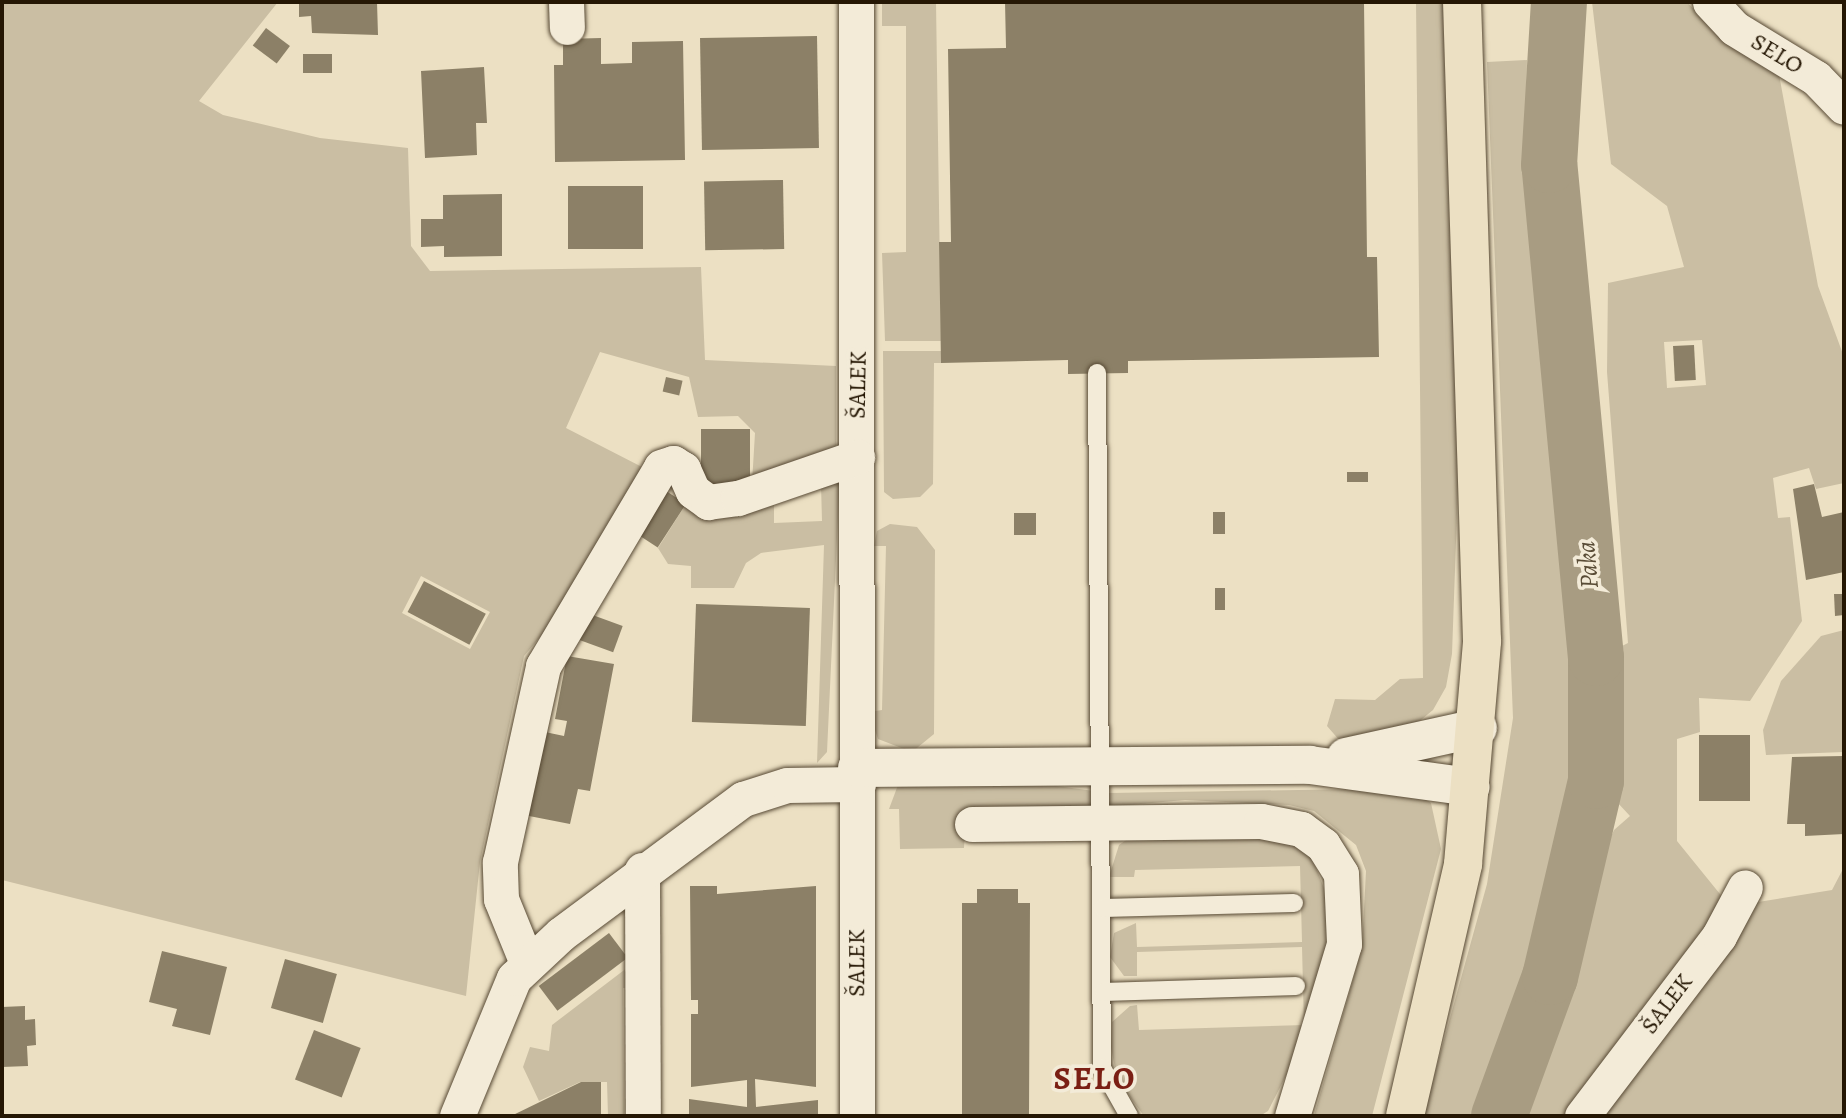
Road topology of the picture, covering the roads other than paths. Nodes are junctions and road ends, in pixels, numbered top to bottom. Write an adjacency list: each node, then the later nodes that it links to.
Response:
1 (856, 2): 6 (street, ŠALEK)
2 (1462, 2): 7 (main road)
3 (1710, 2): 4 (street, SELO)
4 (1844, 107)
5 (1097, 373): 9 (lane)
6 (857, 457): 10 (street, ŠALEK); 18 (street)
7 (1478, 728): 8 (street); 11 (main road)
8 (1310, 765): 9 (street); 11 (street)
9 (1100, 768): 10 (street); 12 (lane)
10 (858, 776): 14 (street); 23 (street, ŠALEK)
11 (1470, 787): 26 (main road)
12 (1101, 822): 13 (street); 17 (lane); 25 (street)
13 (972, 824)
14 (642, 870): 18 (street); 22 (street)
15 (1745, 887): 27 (street, ŠALEK)
16 (1294, 904): 17 (lane)
17 (1103, 908): 20 (lane)
18 (527, 963): 21 (street)
19 (1296, 986): 20 (lane)
20 (1104, 992): 24 (lane)
21 (457, 1116)
22 (643, 1116)
23 (857, 1116)
24 (1129, 1116)
25 (1292, 1116)
26 (1405, 1116)
27 (1582, 1116)

